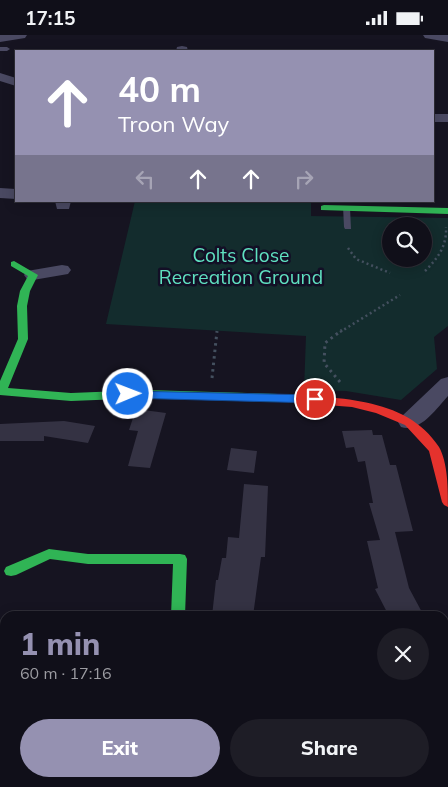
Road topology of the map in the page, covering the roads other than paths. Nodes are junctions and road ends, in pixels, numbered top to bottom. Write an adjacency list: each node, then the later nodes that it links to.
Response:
1 (21, 35): 3 (street)
2 (429, 35): 4 (street)
3 (0, 37)
4 (448, 38)
5 (0, 77): 6 (street)
6 (15, 83)
7 (434, 118): 8 (street)
8 (448, 118)
9 (0, 193): 10 (street)
10 (15, 194)
11 (324, 208): 12 (street)
12 (346, 208): 13 (street); 14 (lane)
13 (446, 211)
14 (348, 227)
15 (14, 264): 17 (street)
16 (62, 270): 17 (street)
17 (33, 275): 19 (street)
18 (448, 385): 20 (street)
19 (1, 391): 20 (street)
20 (409, 421): 21 (street)
21 (448, 502)
22 (11, 571): 23 (street)
23 (178, 611)

